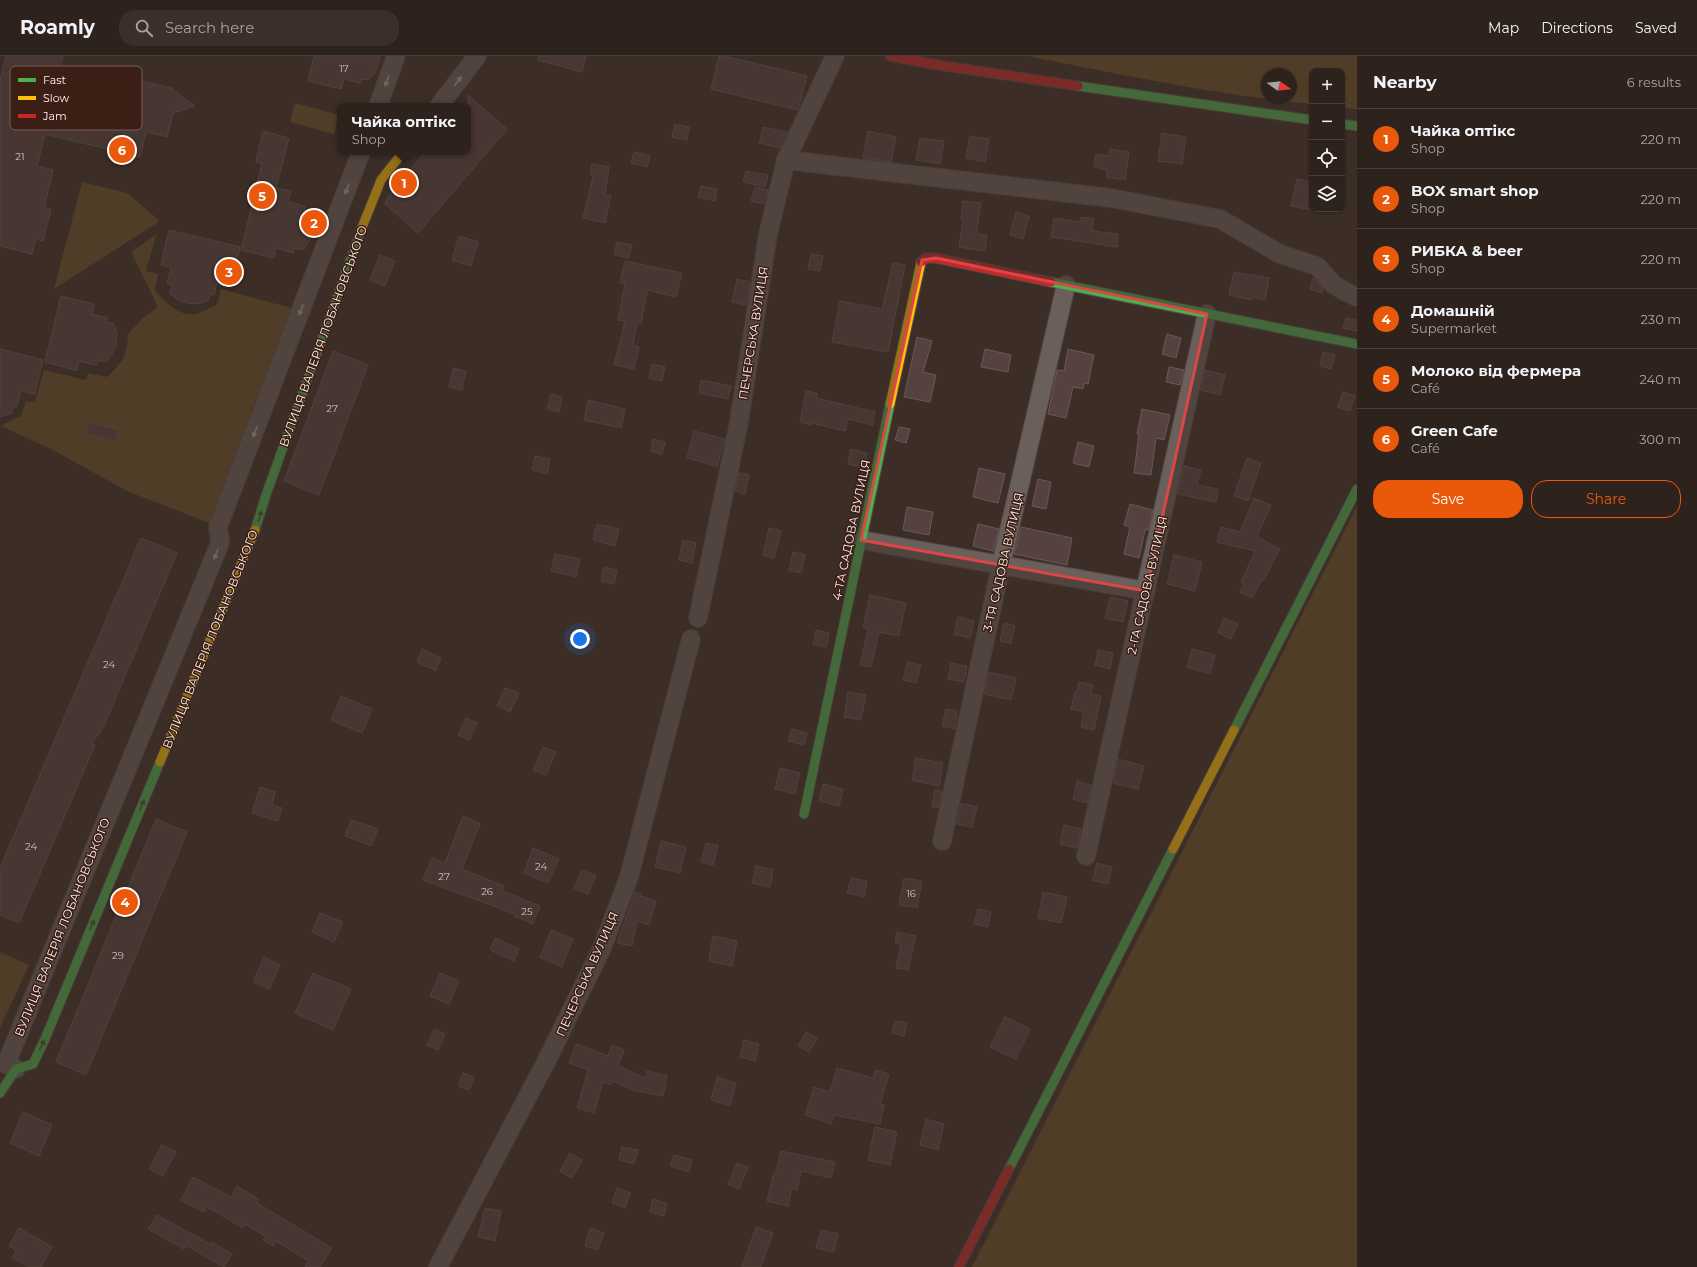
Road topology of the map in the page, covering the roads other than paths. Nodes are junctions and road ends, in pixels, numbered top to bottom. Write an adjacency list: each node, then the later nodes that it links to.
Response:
1 (396, 56): 5 (street, one-way to 5)
2 (477, 56): 6 (street, one-way to 2)
3 (835, 56): 12 (street, ПЕЧЕРСЬКА ВУЛИЦЯ)
4 (890, 56): 7 (street)
5 (379, 103)
6 (441, 103)
7 (1309, 120)
8 (1345, 124): 9 (street)
9 (1357, 126)
10 (360, 155): 26 (street, ВУЛИЦЯ ВАЛЕРІЯ ЛОБАНОВСЬКОГО, one-way to 26)
11 (401, 155): 26 (street, ВУЛИЦЯ ВАЛЕРІЯ ЛОБАНОВСЬКОГО, one-way to 11)
12 (786, 160): 14 (street); 21 (street, ПЕЧЕРСЬКА ВУЛИЦЯ)
13 (1066, 285): 15 (street); 18 (street, 4-ТА САДОВА ВУЛИЦЯ); 19 (street, 3-ТЯ САДОВА ВУЛИЦЯ)
14 (1357, 297)
15 (1206, 314): 16 (street); 20 (street, 2-ГА САДОВА ВУЛИЦЯ)
16 (1357, 344)
17 (1357, 489): 29 (street)
18 (861, 540): 19 (street); 23 (street, 4-ТА САДОВА ВУЛИЦЯ)
19 (1002, 565): 20 (street); 24 (street, 3-ТЯ САДОВА ВУЛИЦЯ)
20 (1146, 591): 25 (street, 2-ГА САДОВА ВУЛИЦЯ)
21 (698, 618)
22 (691, 639): 28 (street, ПЕЧЕРСЬКА ВУЛИЦЯ)
23 (804, 814)
24 (942, 841)
25 (1086, 856)
26 (16, 1069): 27 (street)
27 (0, 1092)
28 (438, 1267)
29 (959, 1267)

